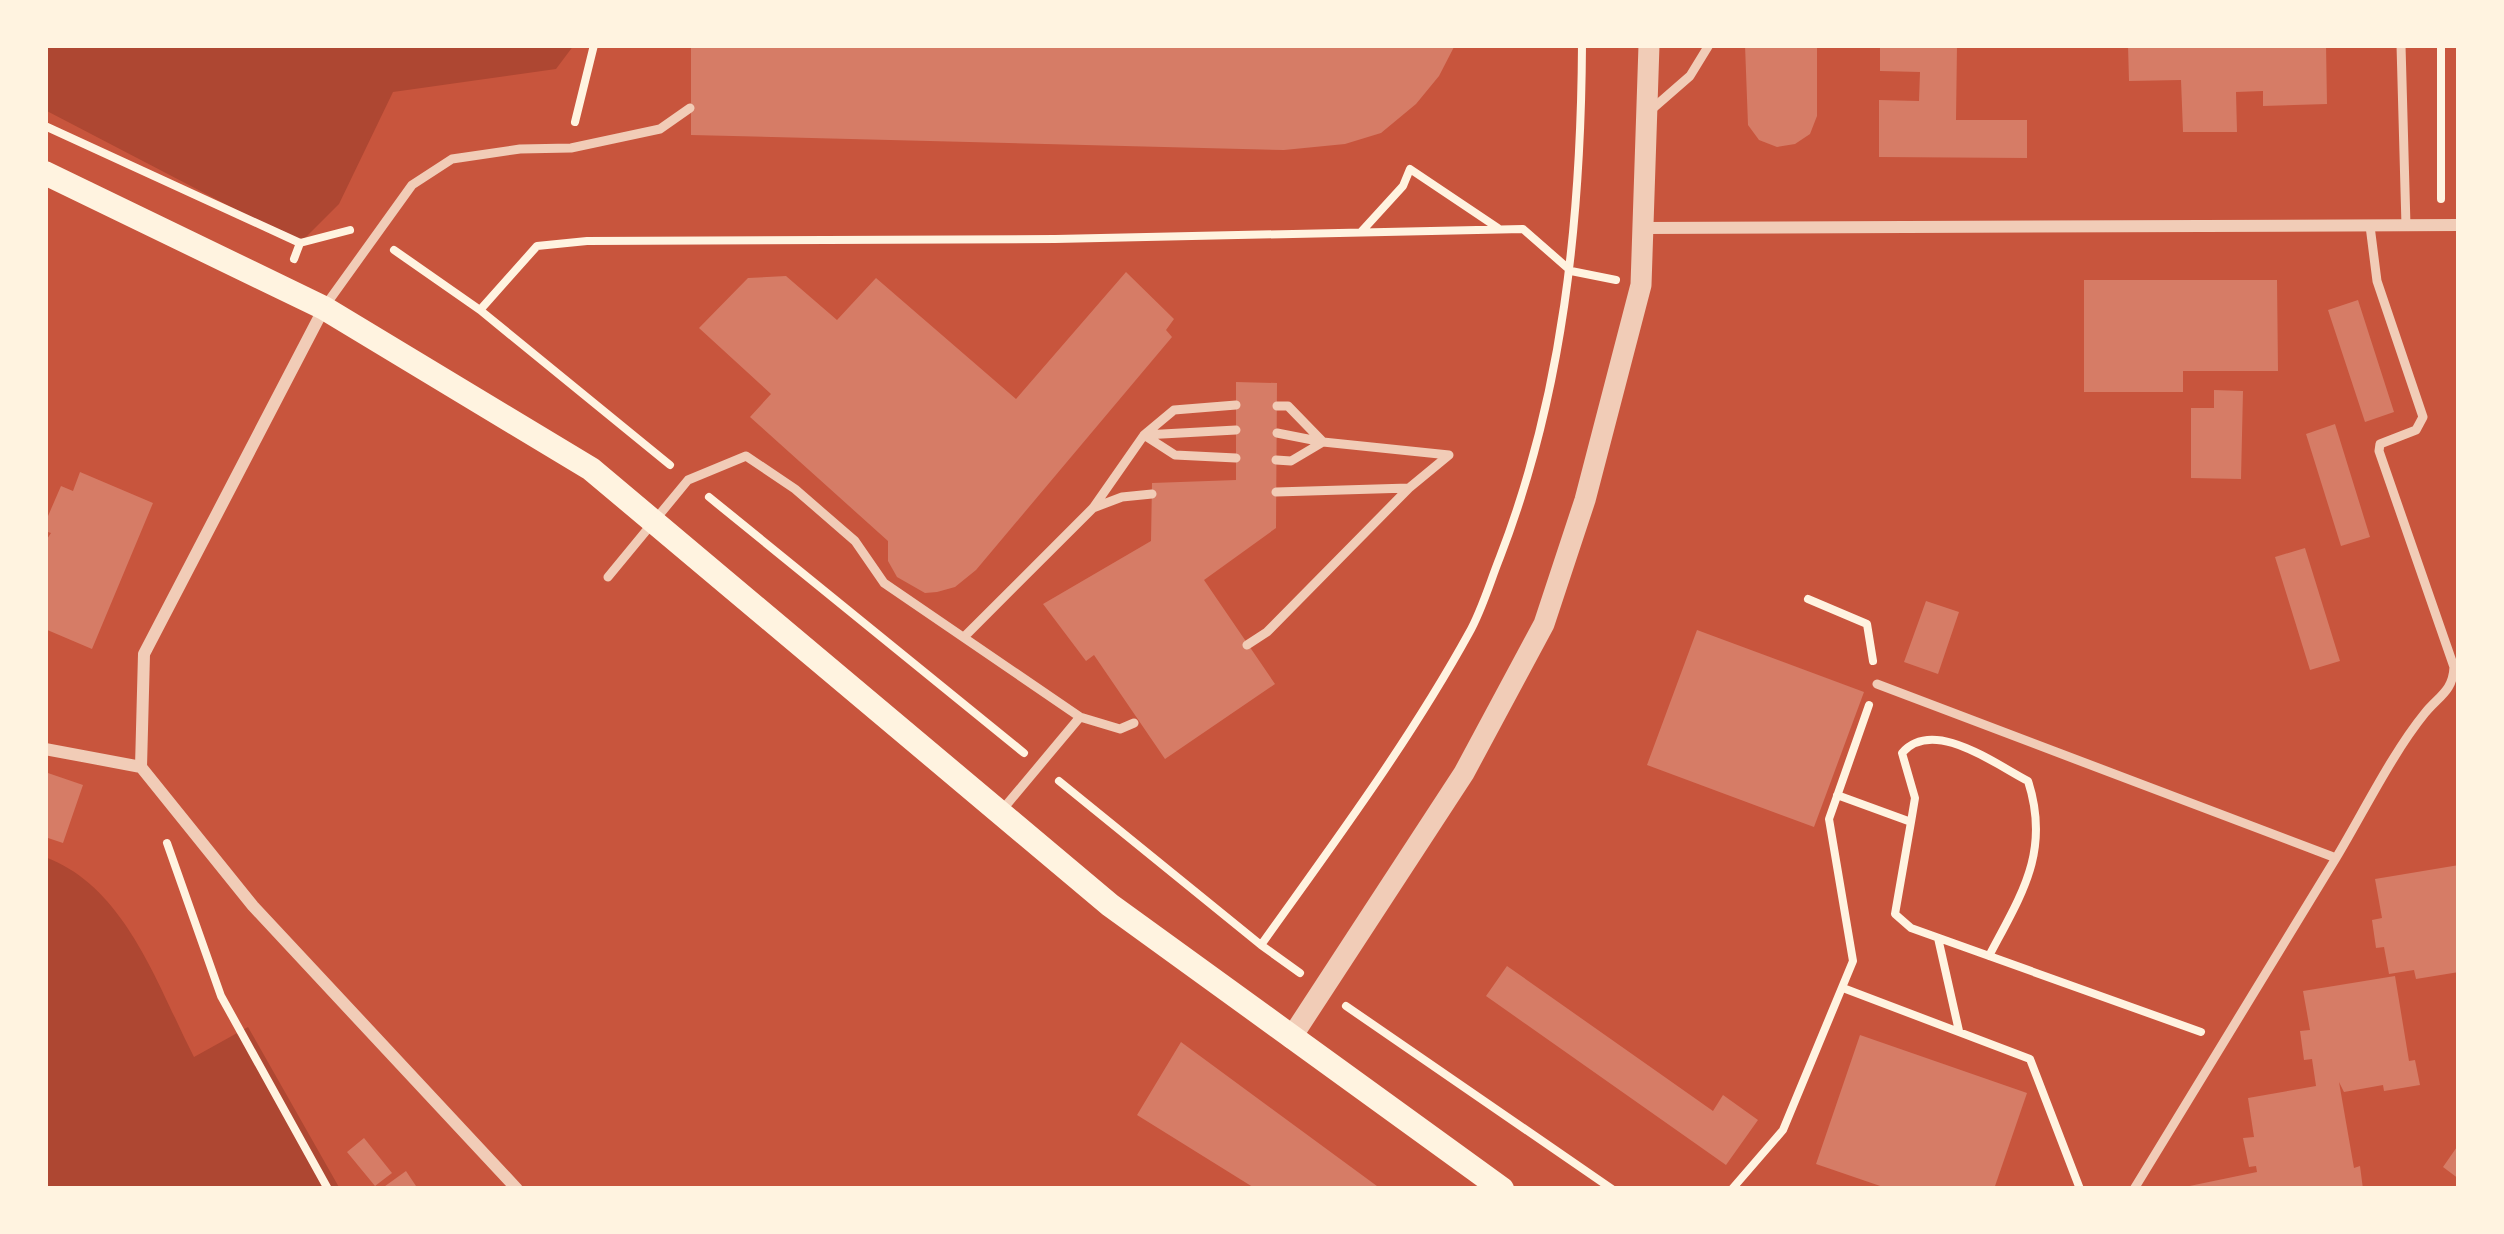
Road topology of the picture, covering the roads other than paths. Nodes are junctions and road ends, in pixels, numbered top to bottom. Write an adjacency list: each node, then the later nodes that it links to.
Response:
1 (1648, 45): 5 (street)
2 (1709, 45): 5 (lane)
3 (2401, 45): 9 (lane)
4 (690, 109): 11 (lane)
5 (1647, 114): 10 (street)
6 (45, 173): 11 (main road)
7 (2459, 225): 9 (street)
8 (2370, 226): 9 (street); 10 (street); 34 (lane)
9 (2406, 226)
10 (1644, 229): 35 (street)
11 (324, 308): 24 (main road); 32 (street)
12 (1236, 405): 16 (lane)
13 (1277, 406): 17 (lane)
14 (1235, 430): 16 (lane)
15 (1276, 433): 17 (lane)
16 (1144, 435): 18 (lane); 23 (lane)
17 (1323, 442): 19 (lane); 20 (lane)
18 (1236, 458)
19 (1276, 460)
20 (1408, 488): 21 (lane); 27 (lane)
21 (1276, 492)
22 (1152, 494): 23 (lane)
23 (1093, 508): 26 (lane)
24 (652, 521): 25 (lane); 26 (lane); 33 (main road)
25 (608, 577)
26 (965, 636): 29 (lane)
27 (1247, 645)
28 (1877, 684): 34 (lane)
29 (1080, 717): 30 (lane); 33 (lane)
30 (1134, 723)
31 (45, 749): 32 (street)
32 (141, 767): 36 (street)
33 (999, 813): 35 (main road)
34 (2336, 858): 38 (lane)
35 (1291, 1038): 37 (main road)
36 (517, 1189)
37 (1502, 1189)
38 (2134, 1189)

